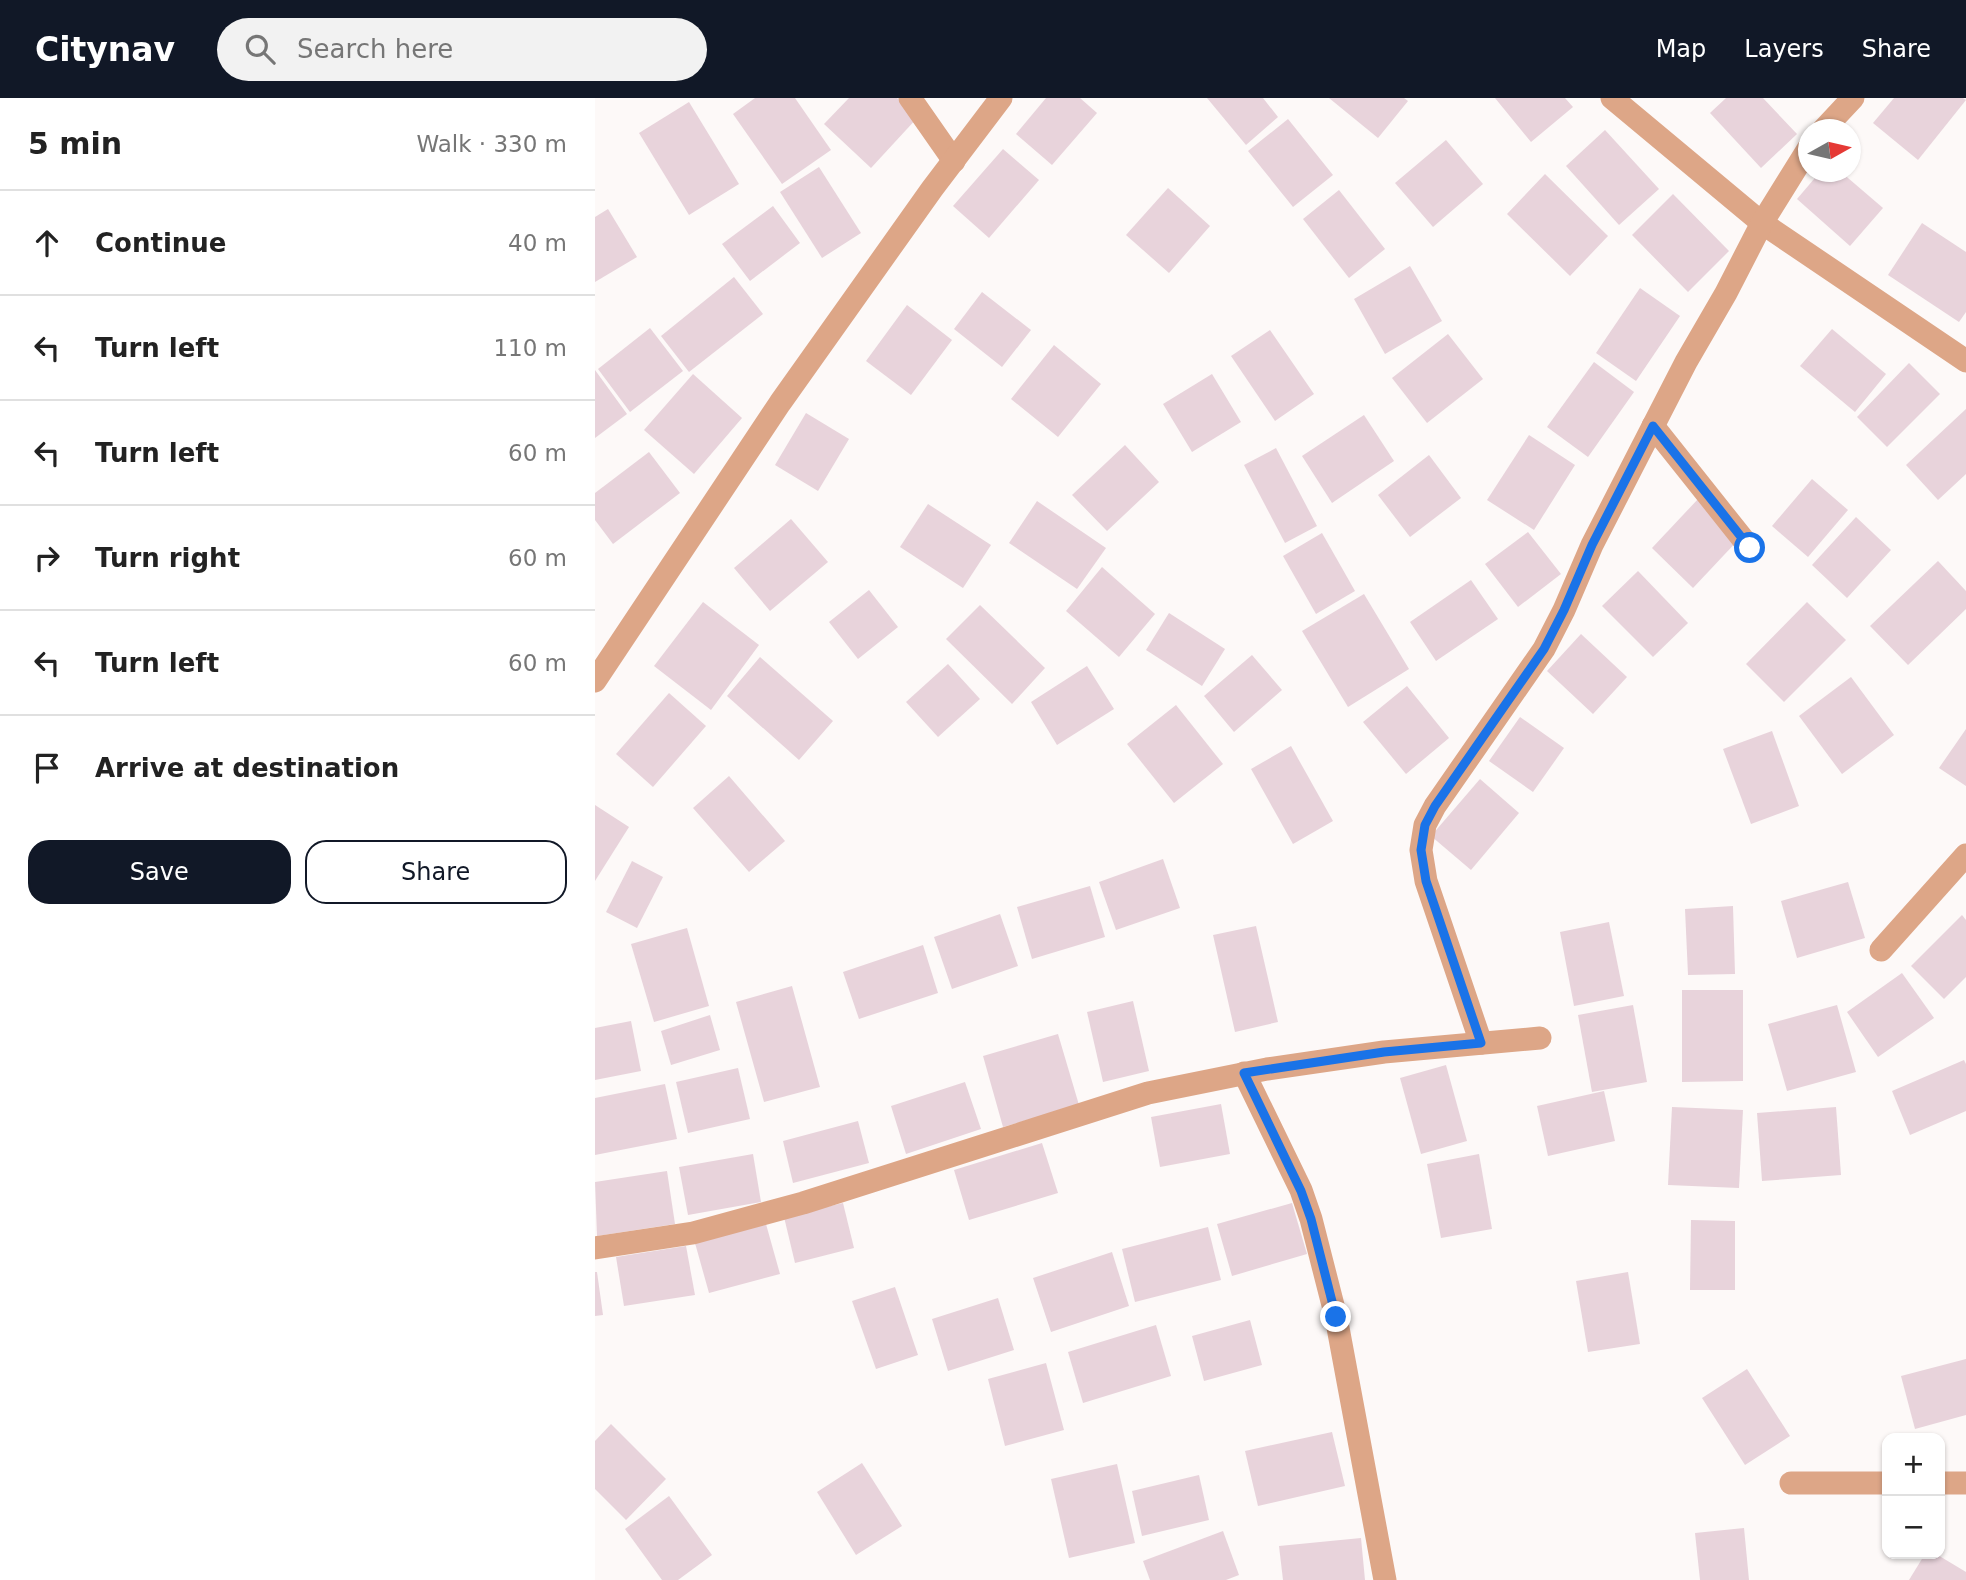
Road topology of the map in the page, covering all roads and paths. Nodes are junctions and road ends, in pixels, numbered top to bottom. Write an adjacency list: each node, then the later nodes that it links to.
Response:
1 (910, 98): 6 (street)
2 (1001, 98): 6 (street)
3 (1612, 98): 8 (street)
4 (1853, 98): 5 (street)
5 (1833, 119)
6 (954, 161): 12 (street)
7 (1798, 165): 8 (street)
8 (1762, 223): 9 (street); 10 (street)
9 (1966, 361)
10 (1653, 426): 11 (street); 16 (street)
11 (1750, 548)
12 (595, 681)
13 (1966, 855): 14 (street)
14 (1881, 950)
15 (1540, 1038): 16 (street)
16 (1481, 1043): 17 (street)
17 (1244, 1073): 18 (street); 23 (street)
18 (595, 1248)
19 (1791, 1483): 20 (street)
20 (1882, 1483)
21 (1945, 1483): 22 (street)
22 (1966, 1483)
23 (1385, 1580)

